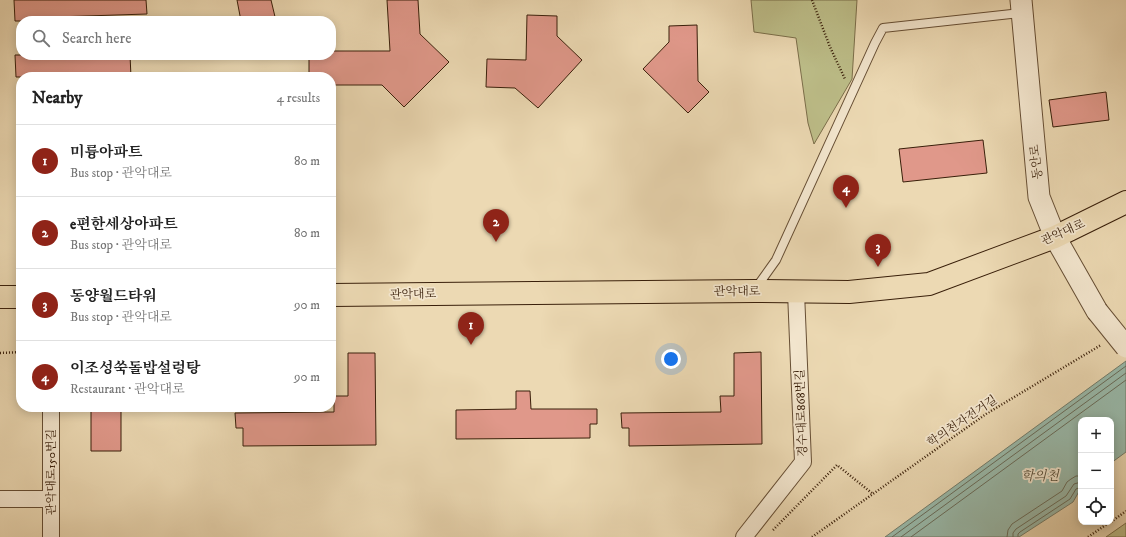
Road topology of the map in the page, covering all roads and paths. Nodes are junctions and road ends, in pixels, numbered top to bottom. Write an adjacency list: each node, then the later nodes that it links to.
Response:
1 (812, 0): 3 (path)
2 (1021, 7): 3 (lane); 5 (street, 동안로)
3 (852, 93): 6 (lane)
4 (1126, 202): 5 (main road, 관악대로)
5 (1055, 237): 7 (main road, 관악대로); 11 (street, 동안로, bridge)
6 (754, 291): 7 (main road, 관악대로); 8 (main road, 관악대로)
7 (796, 292): 23 (street, 경수대로868번길)
8 (336, 295)
9 (0, 297): 10 (main road)
10 (16, 297)
11 (1117, 344): 15 (path, 학의천자전거길)
12 (16, 352): 13 (path)
13 (0, 353)
14 (51, 412): 17 (street, 관악대로150번길)
15 (873, 494): 21 (path); 24 (path, 학의천자전거길)
16 (0, 499): 17 (street)
17 (51, 499): 22 (street, 관악대로150번길)
18 (1125, 511): 19 (path)
19 (1114, 520)
20 (1106, 525): 25 (path)
21 (771, 532)
22 (51, 537)
23 (744, 537)
24 (812, 537)
25 (1088, 537)

